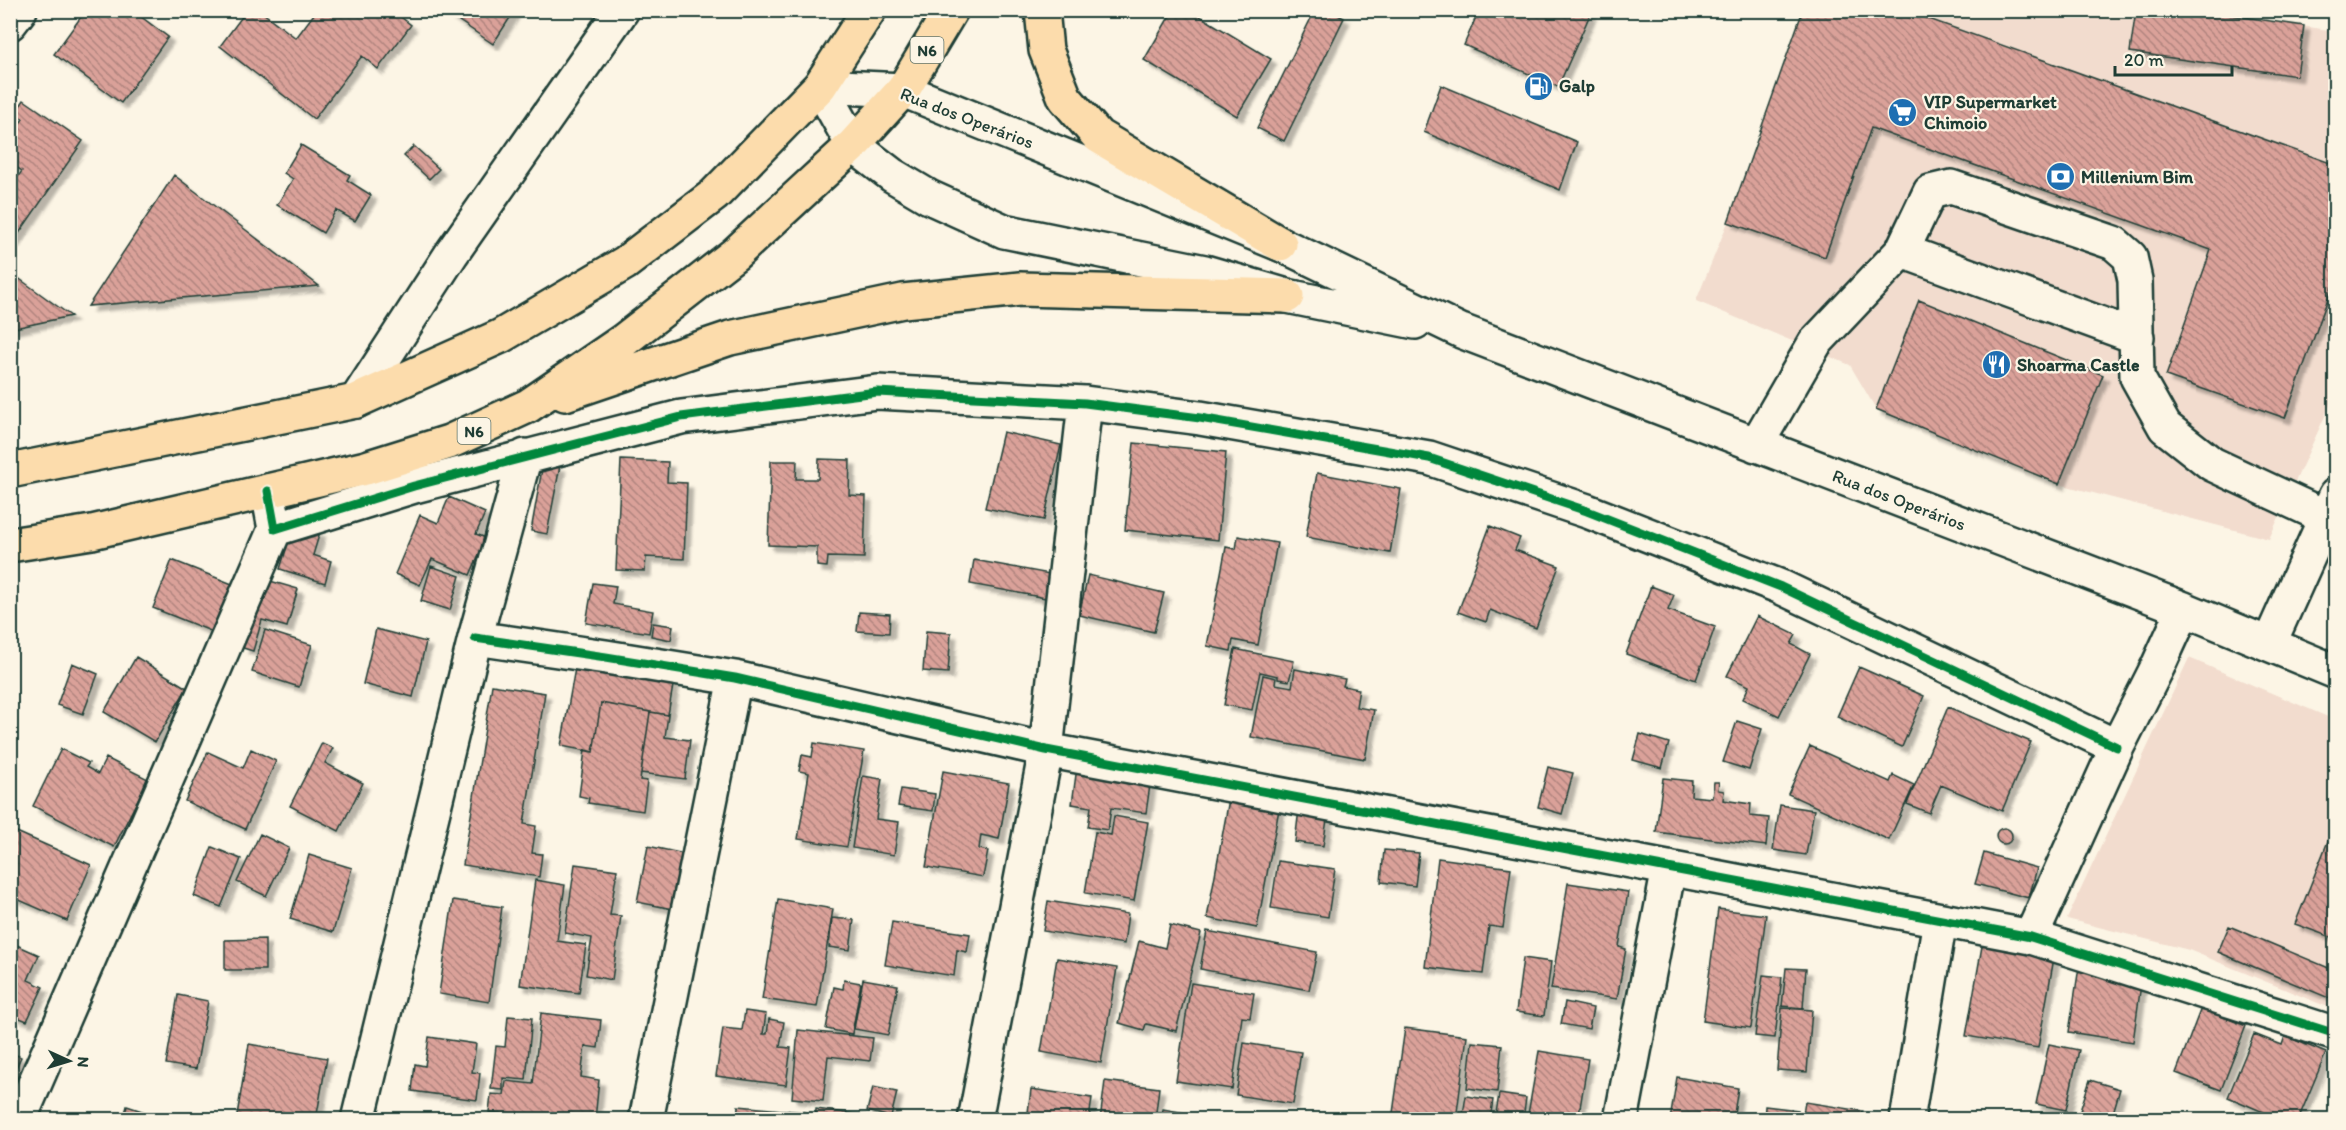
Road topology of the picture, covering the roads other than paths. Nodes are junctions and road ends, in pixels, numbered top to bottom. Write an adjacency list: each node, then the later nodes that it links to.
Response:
1 (20, 10): 6 (street)
2 (622, 10): 15 (street)
3 (869, 10): 7 (highway)
4 (951, 10): 8 (highway, N6)
5 (1042, 10): 10 (highway)
6 (10, 23)
7 (820, 86): 8 (street, Rua dos Operários); 9 (street, Rua dos Operários); 15 (highway)
8 (903, 90): 9 (highway, N6); 10 (street, Rua dos Operários)
9 (853, 145): 12 (street, Rua dos Operários); 17 (highway, N6)
10 (1280, 244): 13 (street, Rua dos Operários)
11 (1902, 250): 14 (street); 14 (street); 18 (street)
12 (1287, 296): 13 (street, Rua dos Operários); 17 (highway)
13 (1461, 331): 18 (street, Rua dos Operários)
14 (2137, 337): 22 (street)
15 (356, 400): 20 (highway)
16 (1085, 403): 19 (street); 30 (street); 31 (street)
17 (528, 406): 21 (highway, N6)
18 (1756, 445): 25 (street, Rua dos Operários)
19 (525, 456): 23 (street); 26 (street)
20 (10, 471)
21 (268, 491): 23 (street); 24 (highway, N6)
22 (2331, 506): 27 (street)
23 (275, 529): 36 (street)
24 (10, 545)
25 (2184, 609): 27 (street, Rua dos Operários); 30 (street)
26 (476, 638): 29 (street); 37 (street)
27 (2269, 644): 28 (street, Rua dos Operários)
28 (2336, 672)
29 (735, 678): 31 (street); 38 (street)
30 (2116, 747): 34 (street)
31 (1046, 750): 32 (street); 39 (street)
32 (1670, 868): 33 (street); 40 (street)
33 (1940, 920): 34 (street); 41 (street)
34 (2031, 937): 35 (street)
35 (2336, 1034)
36 (19, 1119)
37 (358, 1119)
38 (646, 1119)
39 (975, 1119)
40 (1621, 1119)
41 (1908, 1119)

